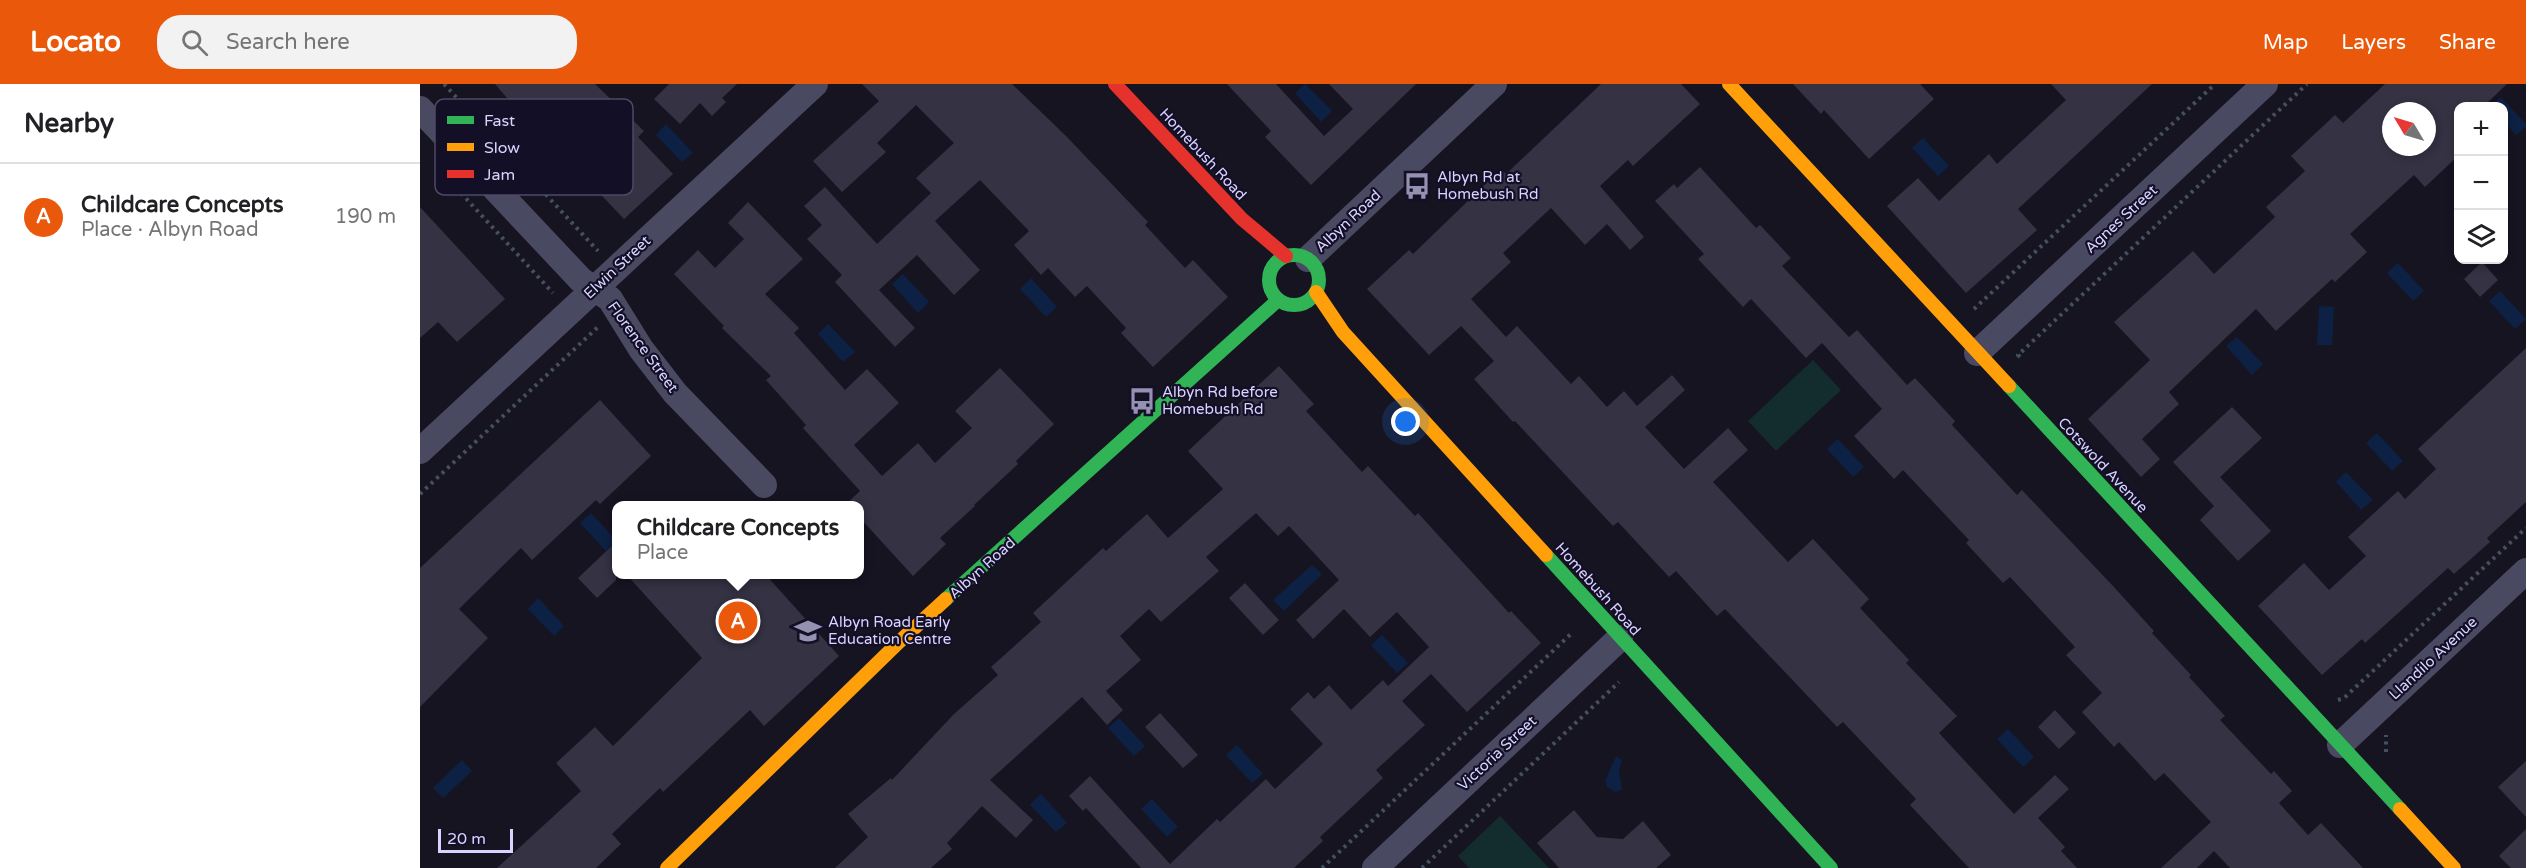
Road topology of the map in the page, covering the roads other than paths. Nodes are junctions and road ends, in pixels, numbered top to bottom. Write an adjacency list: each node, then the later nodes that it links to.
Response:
1 (814, 84): 12 (street, Elwin Street)
2 (1115, 84): 9 (street, Homebush Road)
3 (1494, 84): 10 (street, Albyn Road)
4 (1729, 84): 17 (street, Cotswold Avenue)
5 (2265, 84): 17 (street, Agnes Street)
6 (420, 109): 7 (street, Florence Street)
7 (435, 125)
8 (501, 195): 12 (street, Florence Street)
9 (1242, 219): 10 (street, Homebush Road); 11 (street, Homebush Road)
10 (1297, 257): 11 (street); 13 (street, Homebush Road)
11 (1272, 267): 14 (street, Homebush Road)
12 (594, 288): 18 (street, Elwin Street); 19 (street, Florence Street)
13 (1316, 292): 15 (street); 16 (street, Homebush Road)
14 (1278, 300): 15 (street); 23 (street, Albyn Road)
15 (1305, 303): 16 (street, Homebush Road)
16 (1343, 332): 21 (street, Homebush Road)
17 (1977, 353): 22 (street, Cotswold Avenue)
18 (420, 451)
19 (764, 485)
20 (2526, 571): 22 (street, Llandilo Avenue)
21 (1620, 638): 24 (street, Victoria Street); 25 (street, Homebush Road)
22 (2340, 745): 26 (street, Cotswold Avenue)
23 (667, 868)
24 (1375, 868)
25 (1831, 868)
26 (2454, 868)

